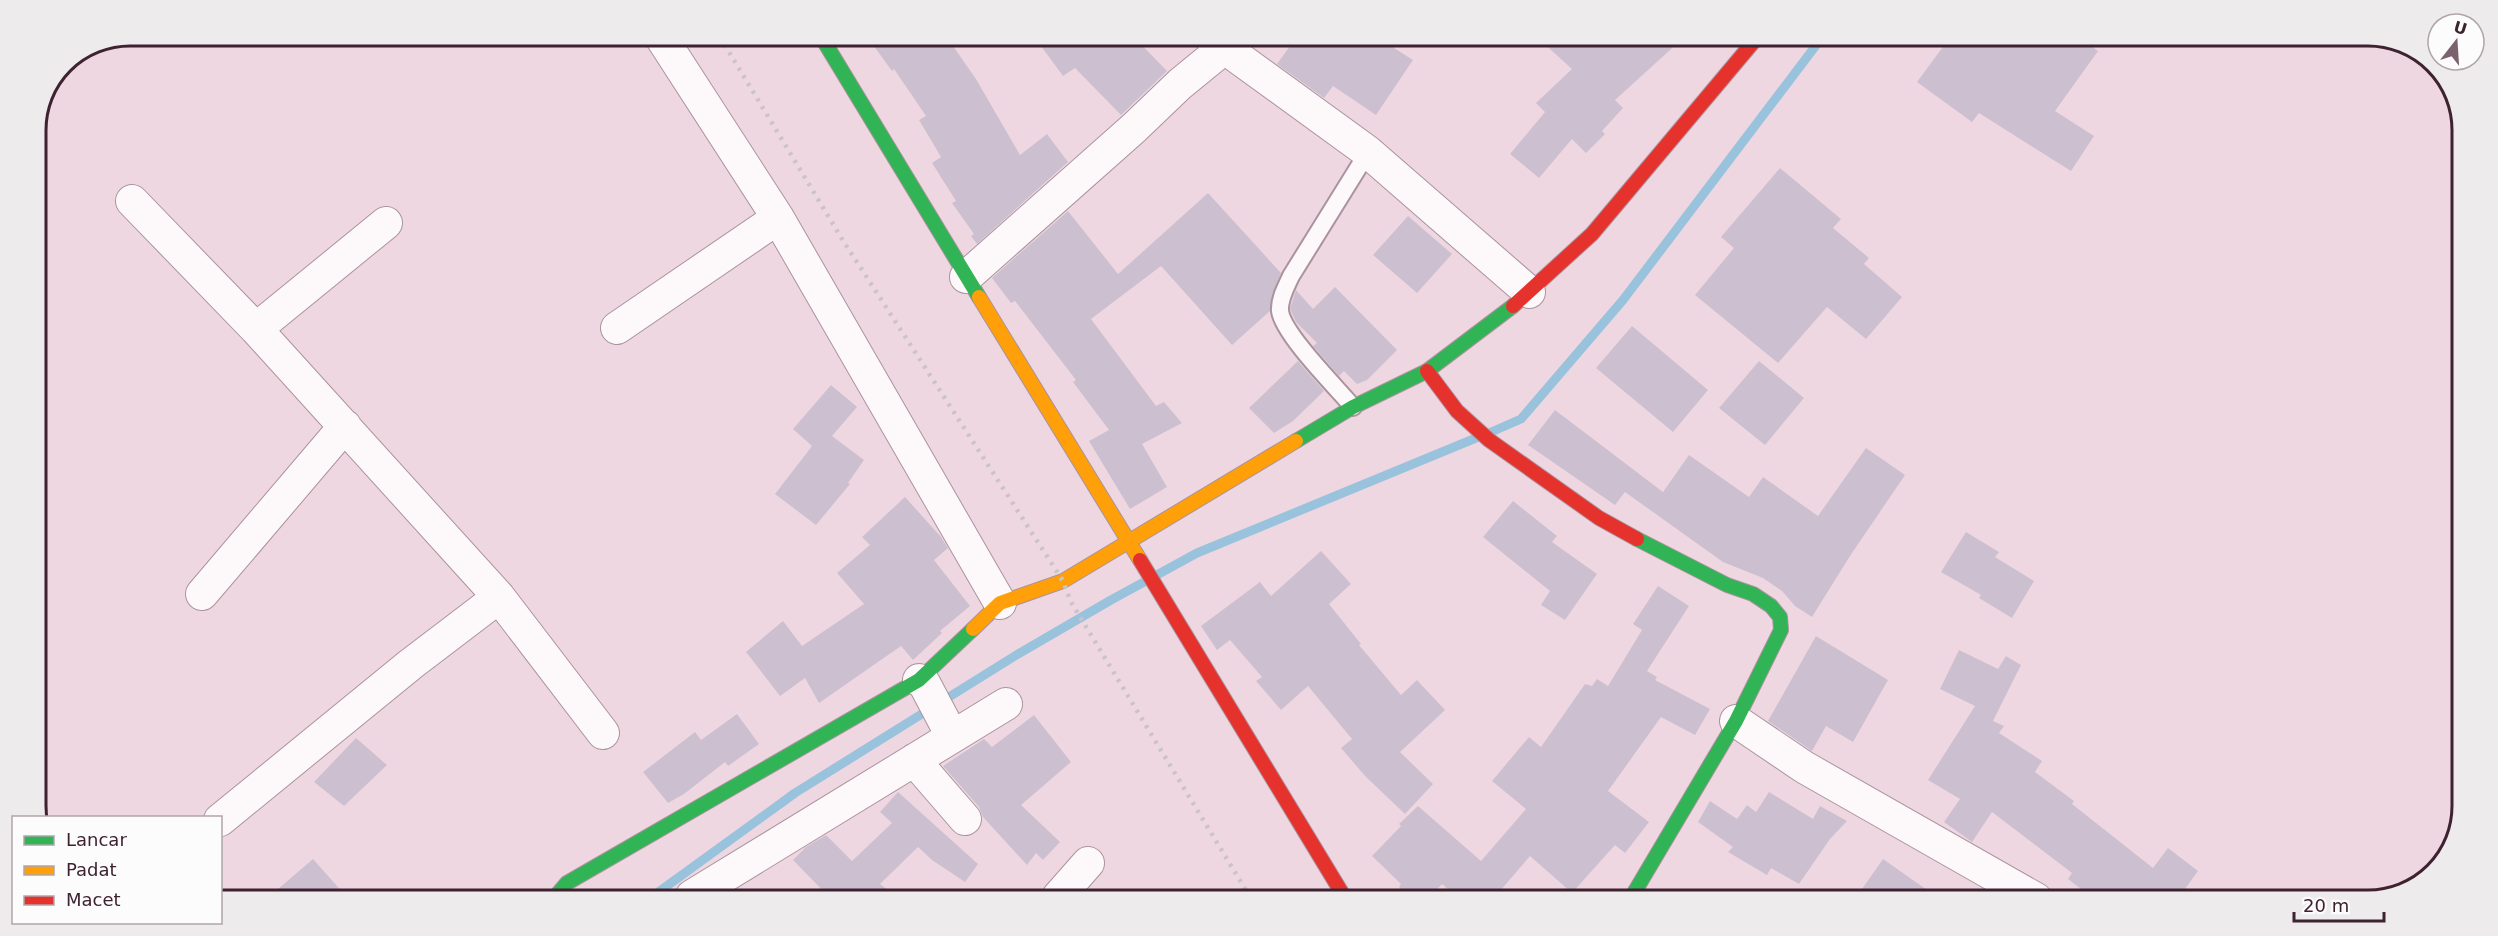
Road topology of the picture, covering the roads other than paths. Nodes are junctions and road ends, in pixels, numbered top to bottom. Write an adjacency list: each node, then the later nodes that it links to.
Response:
1 (667, 46): 8 (street)
2 (827, 46): 10 (street)
3 (1215, 46): 10 (street)
4 (1222, 46): 6 (street)
5 (1750, 46): 11 (street)
6 (1368, 152): 11 (street); 15 (lane)
7 (132, 201): 13 (street)
8 (778, 218): 12 (street); 20 (street)
9 (386, 223): 13 (street)
10 (966, 277): 17 (street)
11 (1529, 292): 14 (street)
12 (618, 328)
13 (256, 329): 16 (street)
14 (1427, 370): 15 (street); 23 (street)
15 (1353, 407): 17 (street)
16 (345, 426): 18 (street); 19 (street)
17 (1127, 542): 20 (street); 33 (street)
18 (202, 594)
19 (499, 597): 25 (street); 27 (street)
20 (1000, 603): 21 (street)
21 (922, 681): 24 (street); 30 (street)
22 (1006, 704): 24 (street)
23 (1736, 721): 34 (street); 35 (street)
24 (947, 727): 26 (street)
25 (603, 733)
26 (914, 760): 28 (street); 31 (street)
27 (222, 818)
28 (965, 819)
29 (1088, 862): 32 (street)
30 (561, 890)
31 (702, 890)
32 (1064, 890)
33 (1340, 890)
34 (1636, 890)
35 (2020, 890)

